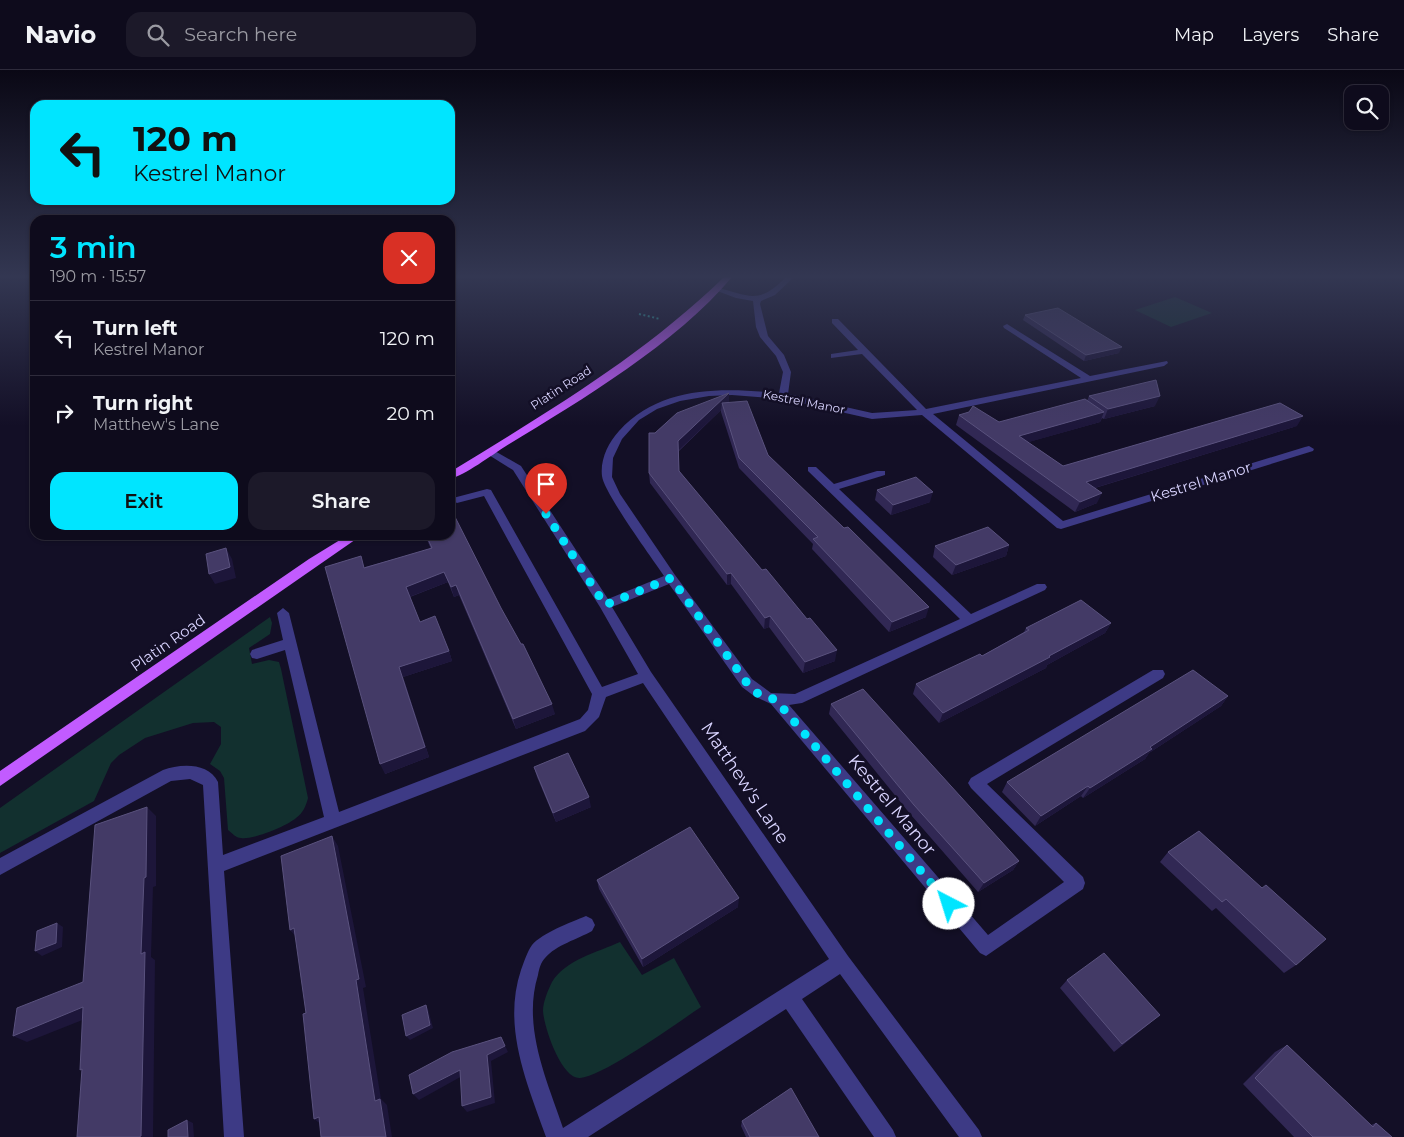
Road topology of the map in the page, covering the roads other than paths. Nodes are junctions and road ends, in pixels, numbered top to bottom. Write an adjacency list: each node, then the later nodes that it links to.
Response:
1 (671, 327): 12 (main road, Platin Road)
2 (760, 327): 9 (street)
3 (841, 327): 5 (street, Kestrel Manor)
4 (1007, 327): 8 (street)
5 (865, 352): 6 (street); 10 (street, Kestrel Manor)
6 (834, 356)
7 (1164, 363): 8 (street, Kestrel Manor)
8 (1088, 379): 10 (street, Kestrel Manor)
9 (783, 396): 10 (street, Kestrel Manor); 19 (street, Kestrel Manor)
10 (924, 412): 11 (street, Kestrel Manor)
11 (1309, 450)
12 (489, 452): 14 (main road, Platin Road); 21 (street, Matthew's Lane)
13 (812, 469): 16 (street)
14 (455, 473)
15 (881, 474): 16 (street)
16 (832, 488): 23 (street)
17 (457, 500): 28 (street)
18 (348, 540): 30 (main road, Platin Road)
19 (671, 578): 21 (street); 29 (street, Kestrel Manor)
20 (1041, 587): 23 (street)
21 (605, 605): 27 (street, Matthew's Lane)
22 (283, 612): 24 (street)
23 (970, 621): 29 (street)
24 (290, 643): 25 (street); 31 (street)
25 (257, 654)
26 (1158, 674): 29 (street, Kestrel Manor)
27 (646, 676): 28 (street); 35 (street, Matthew's Lane)
28 (598, 694): 31 (street)
29 (776, 700)
30 (0, 779)
31 (333, 820): 32 (street)
32 (216, 866): 33 (street); 37 (street)
33 (0, 867)
34 (586, 925): 38 (street)
35 (842, 962): 36 (street); 41 (street, Matthew's Lane)
36 (788, 995): 39 (street); 40 (street)
37 (234, 1137)
38 (556, 1137)
39 (569, 1137)
40 (886, 1137)
41 (972, 1137)

